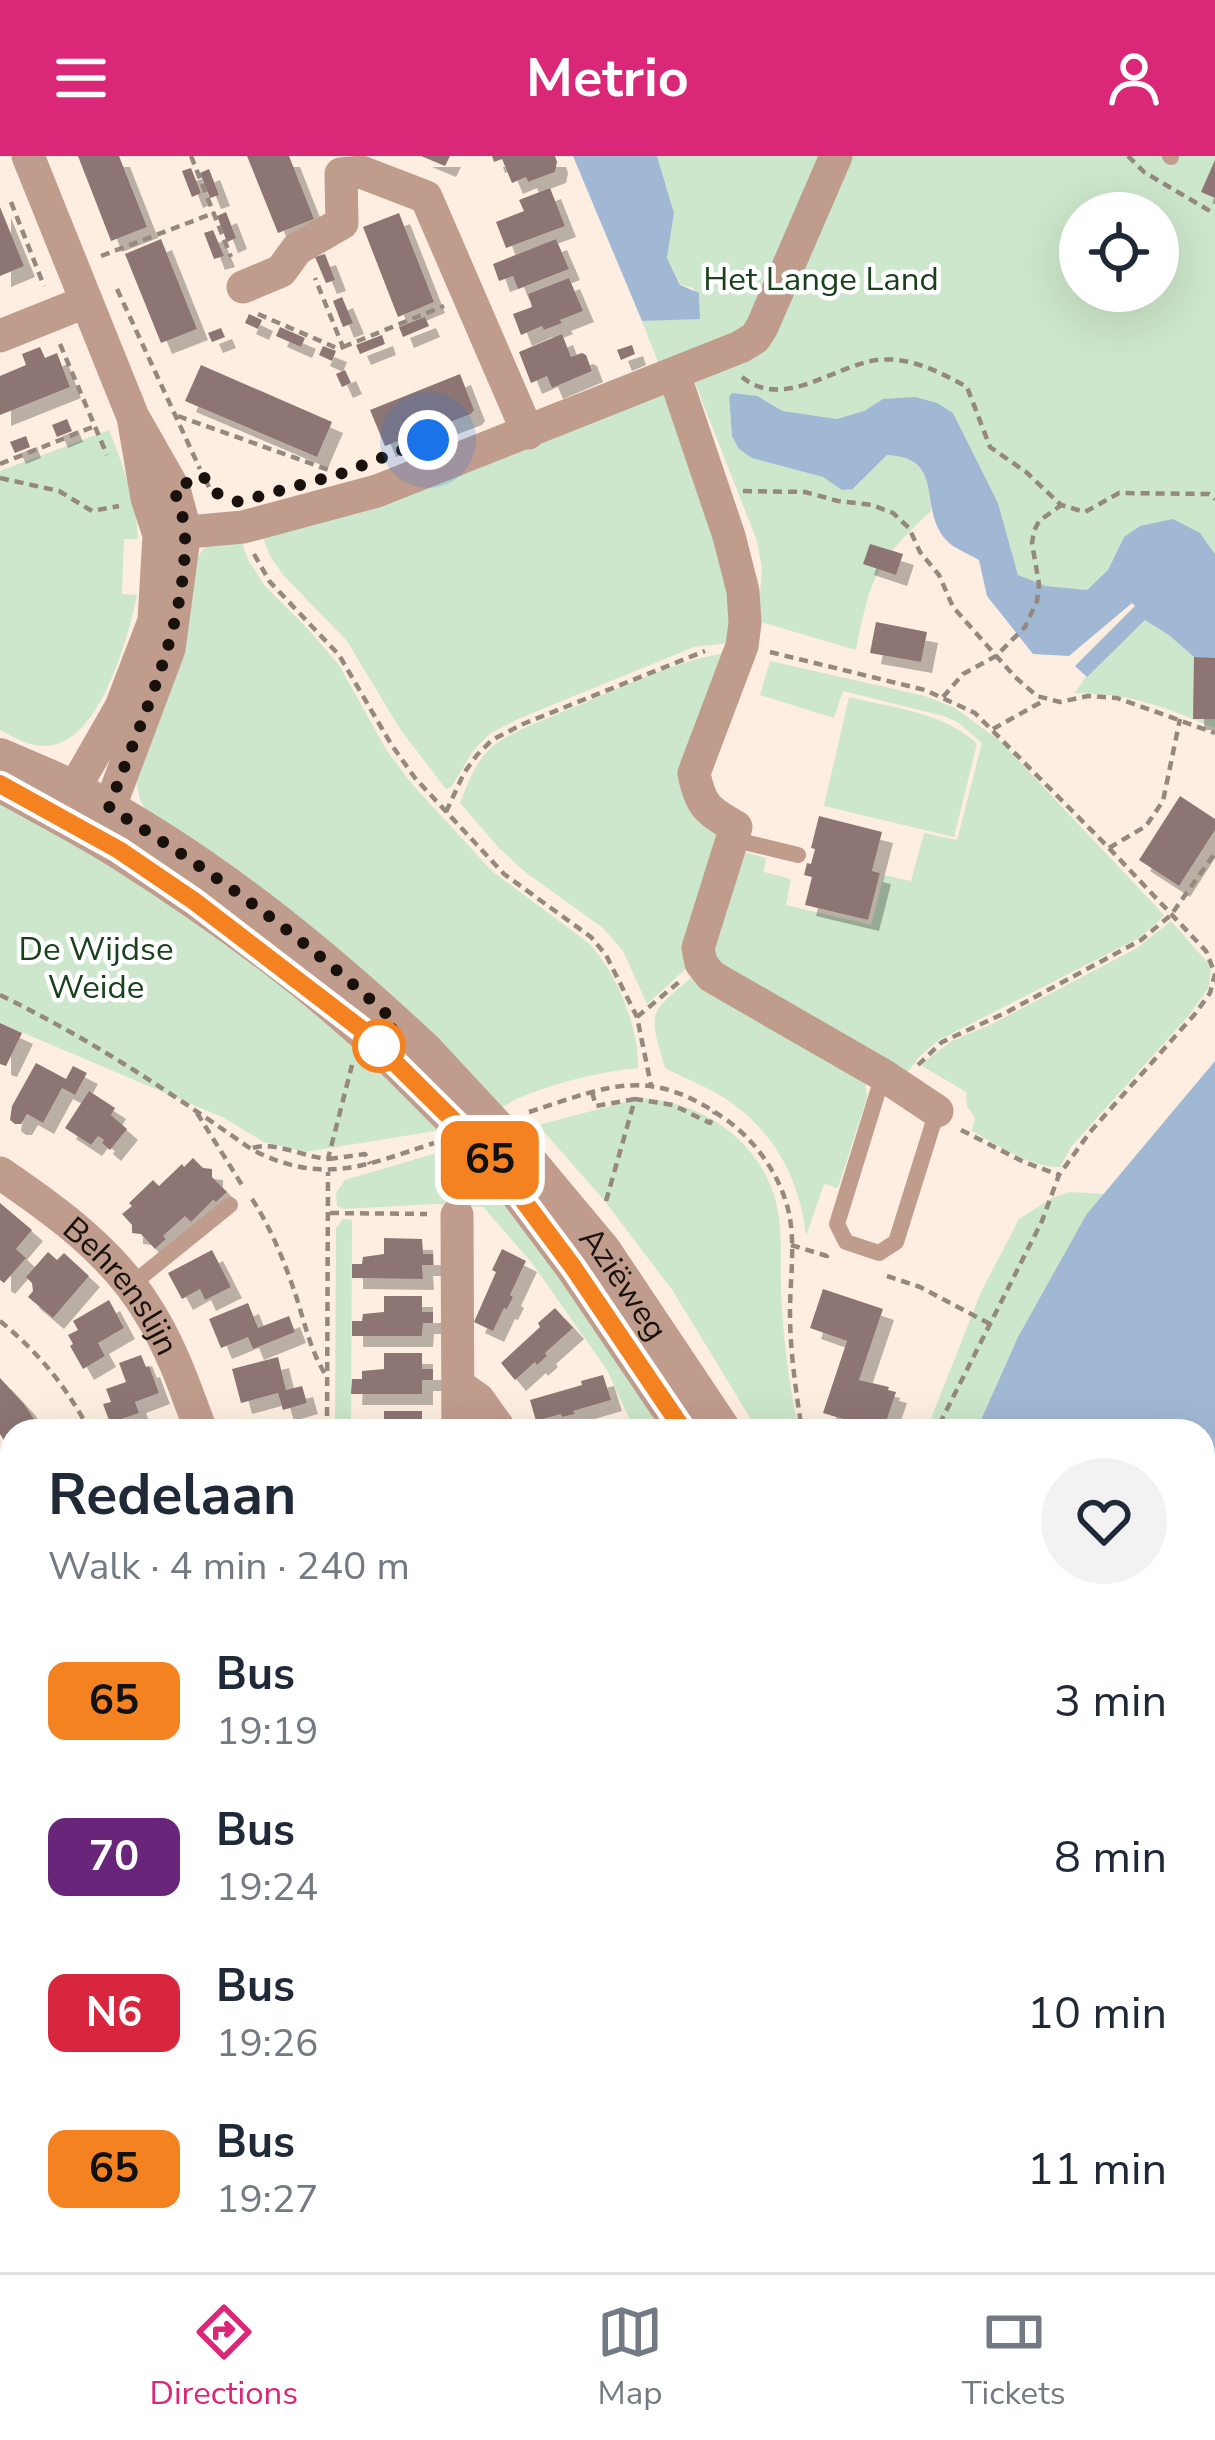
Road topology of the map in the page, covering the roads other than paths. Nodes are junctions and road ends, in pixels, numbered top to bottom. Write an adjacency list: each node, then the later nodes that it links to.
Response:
1 (28, 156): 5 (street)
2 (836, 156): 7 (street)
3 (337, 165): 4 (street); 9 (street)
4 (243, 287)
5 (65, 301): 6 (street); 8 (street)
6 (0, 336)
7 (674, 374): 9 (street); 15 (street)
8 (133, 417): 10 (street); 10 (street)
9 (528, 433): 10 (street)
10 (172, 533): 13 (street); 14 (street)
11 (0, 756): 13 (street, Aziëweg)
12 (0, 784): 13 (street, Aziëweg)
13 (74, 807): 14 (street, Aziëweg); 17 (street, Aziëweg)
14 (109, 808): 17 (street, Aziëweg)
15 (732, 839): 16 (lane); 18 (street)
16 (798, 855)
17 (411, 1057): 21 (street, Aziëweg, bridge)
18 (892, 1080): 19 (street); 19 (lane)
19 (937, 1111)
20 (0, 1174): 24 (street, Behrenslijn)
21 (522, 1175): 29 (street, Aziëweg); 30 (street, Aziëweg)
22 (230, 1205): 24 (lane)
23 (457, 1215): 25 (street)
24 (131, 1285): 26 (street, Behrenslijn)
25 (458, 1385): 27 (street); 28 (street)
26 (196, 1419)
27 (458, 1419)
28 (492, 1419)
29 (676, 1419)
30 (716, 1419)

